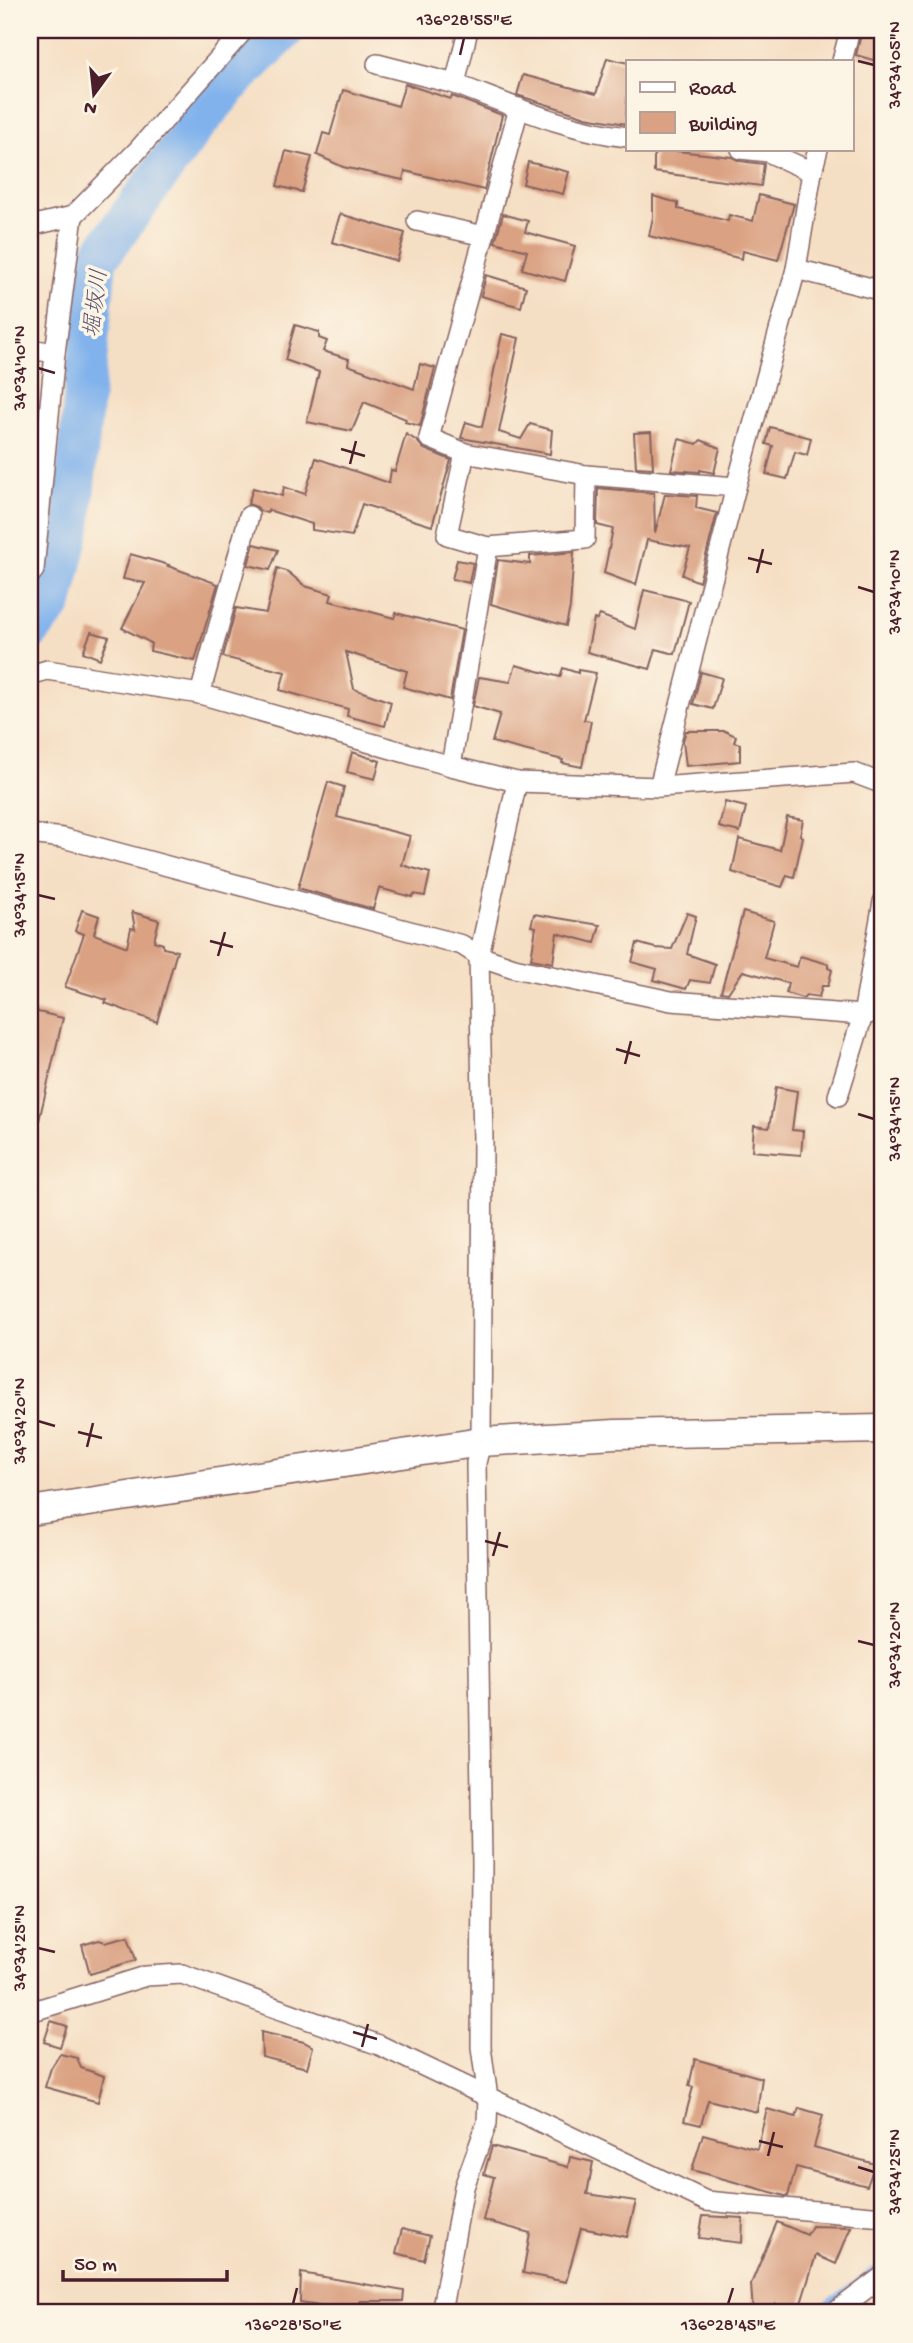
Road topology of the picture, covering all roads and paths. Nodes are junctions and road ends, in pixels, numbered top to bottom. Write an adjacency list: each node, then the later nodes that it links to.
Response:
1 (244, 30): 12 (street)
2 (468, 30): 6 (street)
3 (850, 30): 4 (street)
4 (842, 60)
5 (377, 64): 6 (street)
6 (455, 84): 7 (street)
7 (519, 108): 8 (street); 15 (street)
8 (626, 137)
9 (750, 150): 11 (street)
10 (818, 150): 11 (street)
11 (812, 172): 16 (street)
12 (73, 216): 14 (street); 19 (street)
13 (417, 221): 15 (street)
14 (30, 226)
15 (484, 236): 20 (street)
16 (796, 269): 17 (street); 22 (street)
17 (883, 292)
18 (30, 349): 19 (street)
19 (55, 353): 25 (street)
20 (465, 453): 21 (street); 24 (street)
21 (586, 475): 22 (street); 24 (street)
22 (736, 487): 31 (street)
23 (248, 516): 27 (street)
24 (488, 547): 28 (street)
25 (30, 575)
26 (30, 675): 27 (street)
27 (200, 694): 28 (street)
28 (451, 766): 29 (street)
29 (517, 782): 31 (street); 34 (street)
30 (883, 784): 31 (street)
31 (659, 788)
32 (30, 834): 34 (street)
33 (883, 902): 36 (street)
34 (479, 956): 36 (street); 39 (street)
35 (883, 1011): 36 (street)
36 (863, 1015): 37 (street)
37 (838, 1096)
38 (883, 1429): 39 (street)
39 (481, 1442): 40 (street); 42 (street)
40 (30, 1511)
41 (30, 2012): 42 (street)
42 (488, 2098): 43 (street); 45 (street)
43 (883, 2217)
44 (883, 2276): 46 (street)
45 (441, 2313)
46 (834, 2313)

